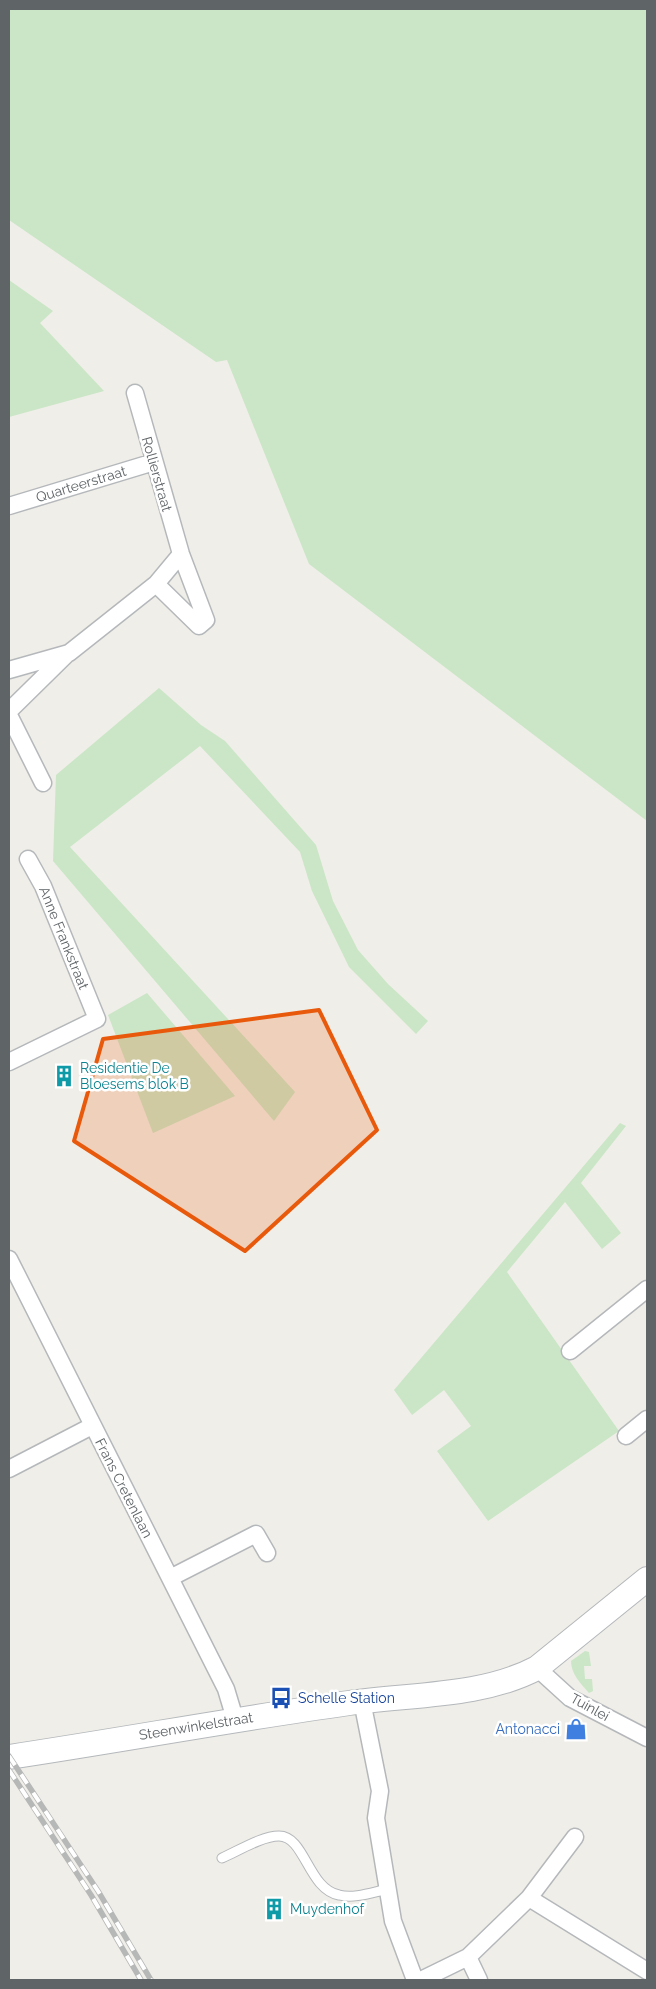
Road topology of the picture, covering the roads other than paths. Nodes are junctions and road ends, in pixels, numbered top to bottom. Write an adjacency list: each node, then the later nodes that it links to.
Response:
1 (135, 393): 2 (street, Rollierstraat)
2 (154, 462): 3 (street, Quarteerstraat); 4 (street, Rollierstraat)
3 (9, 506)
4 (181, 554): 5 (street); 5 (street, Rollierstraat)
5 (156, 584): 6 (street)
6 (69, 653): 7 (street); 8 (street)
7 (9, 670)
8 (9, 711)
9 (9, 715): 10 (street)
10 (43, 783)
11 (28, 859): 12 (street, Anne Frankstraat)
12 (9, 1062)
13 (9, 1259): 17 (street, Frans Cretenlaan)
14 (647, 1289): 15 (street)
15 (570, 1351)
16 (647, 1419): 18 (street)
17 (92, 1426): 19 (street); 21 (street, Frans Cretenlaan)
18 (626, 1436)
19 (9, 1469)
20 (267, 1553): 21 (street)
21 (170, 1578): 25 (street, Frans Cretenlaan)
22 (647, 1578): 23 (street, Steenwinkelstraat)
23 (537, 1668): 24 (street, Steenwinkelstraat); 26 (street, Tuinlei)
24 (362, 1701): 25 (street, Steenwinkelstraat); 30 (street)
25 (235, 1719): 27 (street, Steenwinkelstraat)
26 (647, 1738)
27 (9, 1757)
28 (575, 1837): 31 (street)
29 (222, 1858): 30 (lane)
30 (388, 1889): 34 (street)
31 (529, 1898): 32 (street); 33 (street)
32 (468, 1957): 35 (street); 36 (street)
33 (646, 1972)
34 (415, 1980)
35 (421, 1980)
36 (479, 1980)

